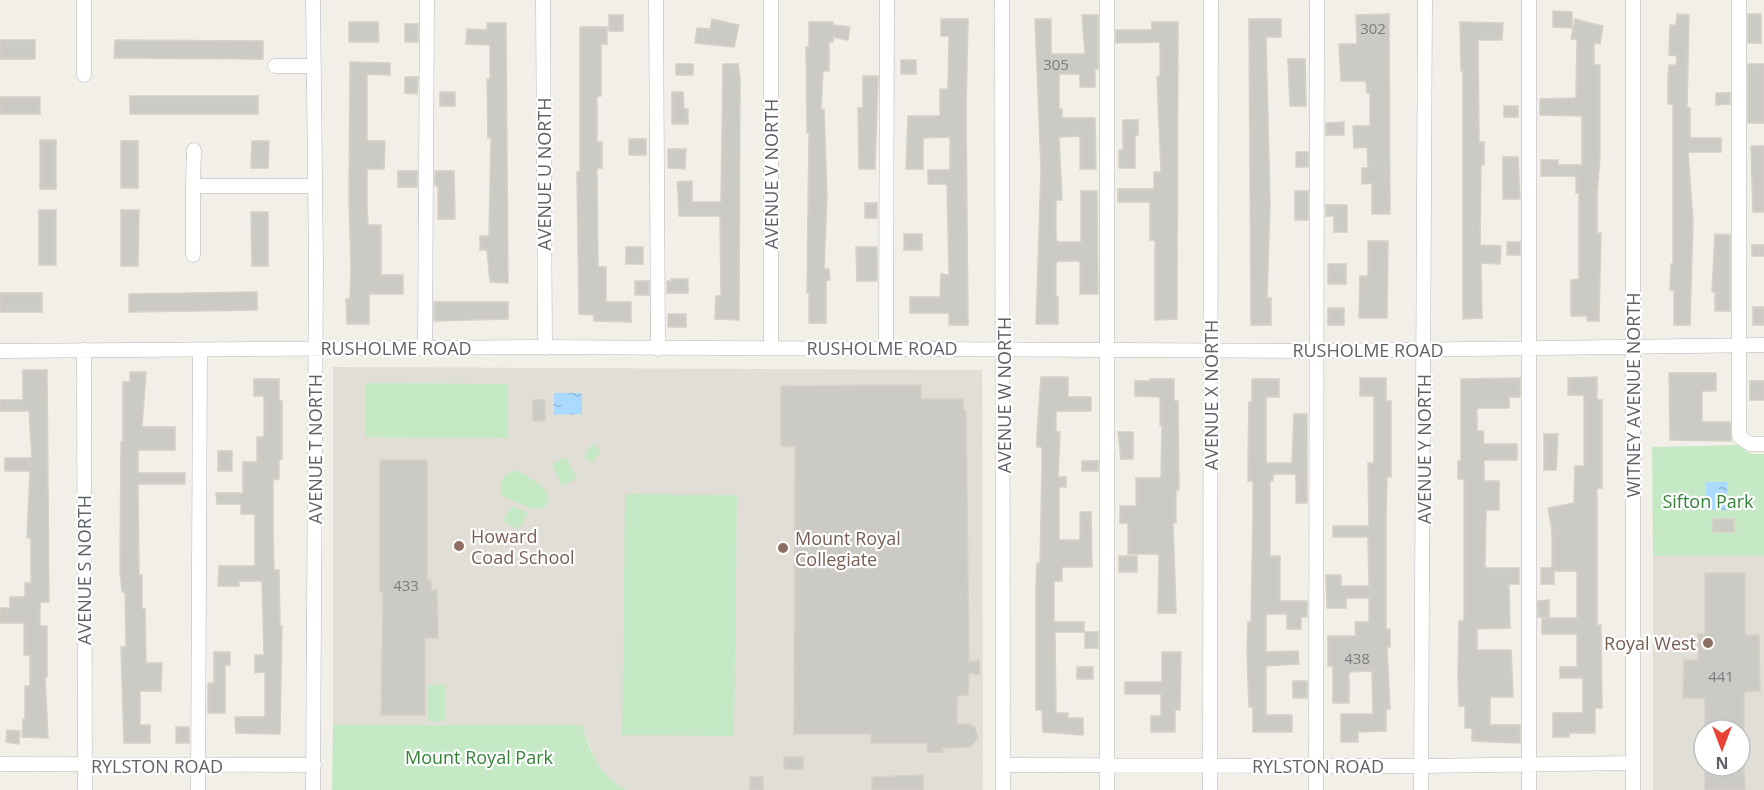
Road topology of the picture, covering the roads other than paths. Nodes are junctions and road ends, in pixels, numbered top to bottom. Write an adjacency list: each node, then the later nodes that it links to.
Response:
1 (84, 0): 18 (street)
2 (313, 0): 17 (street, AVENUE T NORTH)
3 (428, 0): 27 (street)
4 (543, 0): 28 (street, AVENUE U NORTH)
5 (656, 0): 34 (street)
6 (771, 0): 29 (street, AVENUE V NORTH)
7 (887, 0): 30 (street)
8 (1002, 0): 31 (street, AVENUE W NORTH)
9 (1107, 0): 32 (street)
10 (1211, 0): 35 (street, AVENUE X NORTH)
11 (1317, 0): 40 (street)
12 (1425, 0): 38 (street, AVENUE Y NORTH)
13 (1529, 0): 33 (street)
14 (1633, 0): 25 (street, WITNEY AVENUE NORTH)
15 (1739, 0): 23 (street)
16 (275, 66): 17 (street)
17 (314, 66): 21 (street, AVENUE T NORTH)
18 (84, 75)
19 (194, 150): 20 (street)
20 (194, 186): 21 (street); 22 (street)
21 (315, 186): 26 (street, AVENUE T NORTH)
22 (194, 255)
23 (1740, 345): 24 (street, RUSHOLME ROAD); 25 (street, RUSHOLME ROAD); 41 (street)
24 (1764, 345)
25 (1633, 347): 33 (street, RUSHOLME ROAD); 42 (street, WITNEY AVENUE NORTH)
26 (315, 348): 27 (street, RUSHOLME ROAD); 37 (street, RUSHOLME ROAD); 45 (street, AVENUE T NORTH)
27 (425, 348): 28 (street, RUSHOLME ROAD)
28 (545, 348): 34 (street, RUSHOLME ROAD)
29 (771, 348): 30 (street, RUSHOLME ROAD); 34 (street, RUSHOLME ROAD)
30 (886, 348): 31 (street, RUSHOLME ROAD)
31 (1004, 348): 32 (street, RUSHOLME ROAD); 46 (street, AVENUE W NORTH)
32 (1108, 348): 35 (street, RUSHOLME ROAD); 47 (street)
33 (1530, 348): 38 (street, RUSHOLME ROAD); 48 (street)
34 (658, 349)
35 (1211, 349): 40 (street, RUSHOLME ROAD); 49 (street, AVENUE X NORTH)
36 (84, 350): 37 (street, RUSHOLME ROAD); 39 (street, RUSHOLME ROAD); 44 (street, AVENUE S NORTH)
37 (200, 350): 52 (street)
38 (1424, 350): 40 (street, RUSHOLME ROAD); 51 (street, AVENUE Y NORTH)
39 (0, 351)
40 (1317, 351): 50 (street)
41 (1764, 444)
42 (1632, 763): 48 (street, RYLSTON ROAD); 62 (street, WITNEY AVENUE NORTH)
43 (0, 764): 44 (street, RYLSTON ROAD)
44 (84, 765): 52 (street, RYLSTON ROAD); 53 (street, AVENUE S NORTH)
45 (314, 765): 52 (street, RYLSTON ROAD); 55 (street, AVENUE T NORTH)
46 (1003, 765): 47 (street, RYLSTON ROAD); 56 (street, AVENUE W NORTH)
47 (1106, 765): 49 (street, RYLSTON ROAD); 57 (street)
48 (1530, 765): 51 (street, RYLSTON ROAD); 61 (street)
49 (1210, 766): 50 (street, RYLSTON ROAD); 58 (street, AVENUE X NORTH)
50 (1316, 766): 51 (street, RYLSTON ROAD); 59 (street)
51 (1421, 766): 60 (street, AVENUE Y NORTH)
52 (198, 767): 54 (street)
53 (84, 790)
54 (198, 790)
55 (313, 790)
56 (1003, 790)
57 (1107, 790)
58 (1210, 790)
59 (1316, 790)
60 (1421, 790)
61 (1529, 790)
62 (1633, 790)

